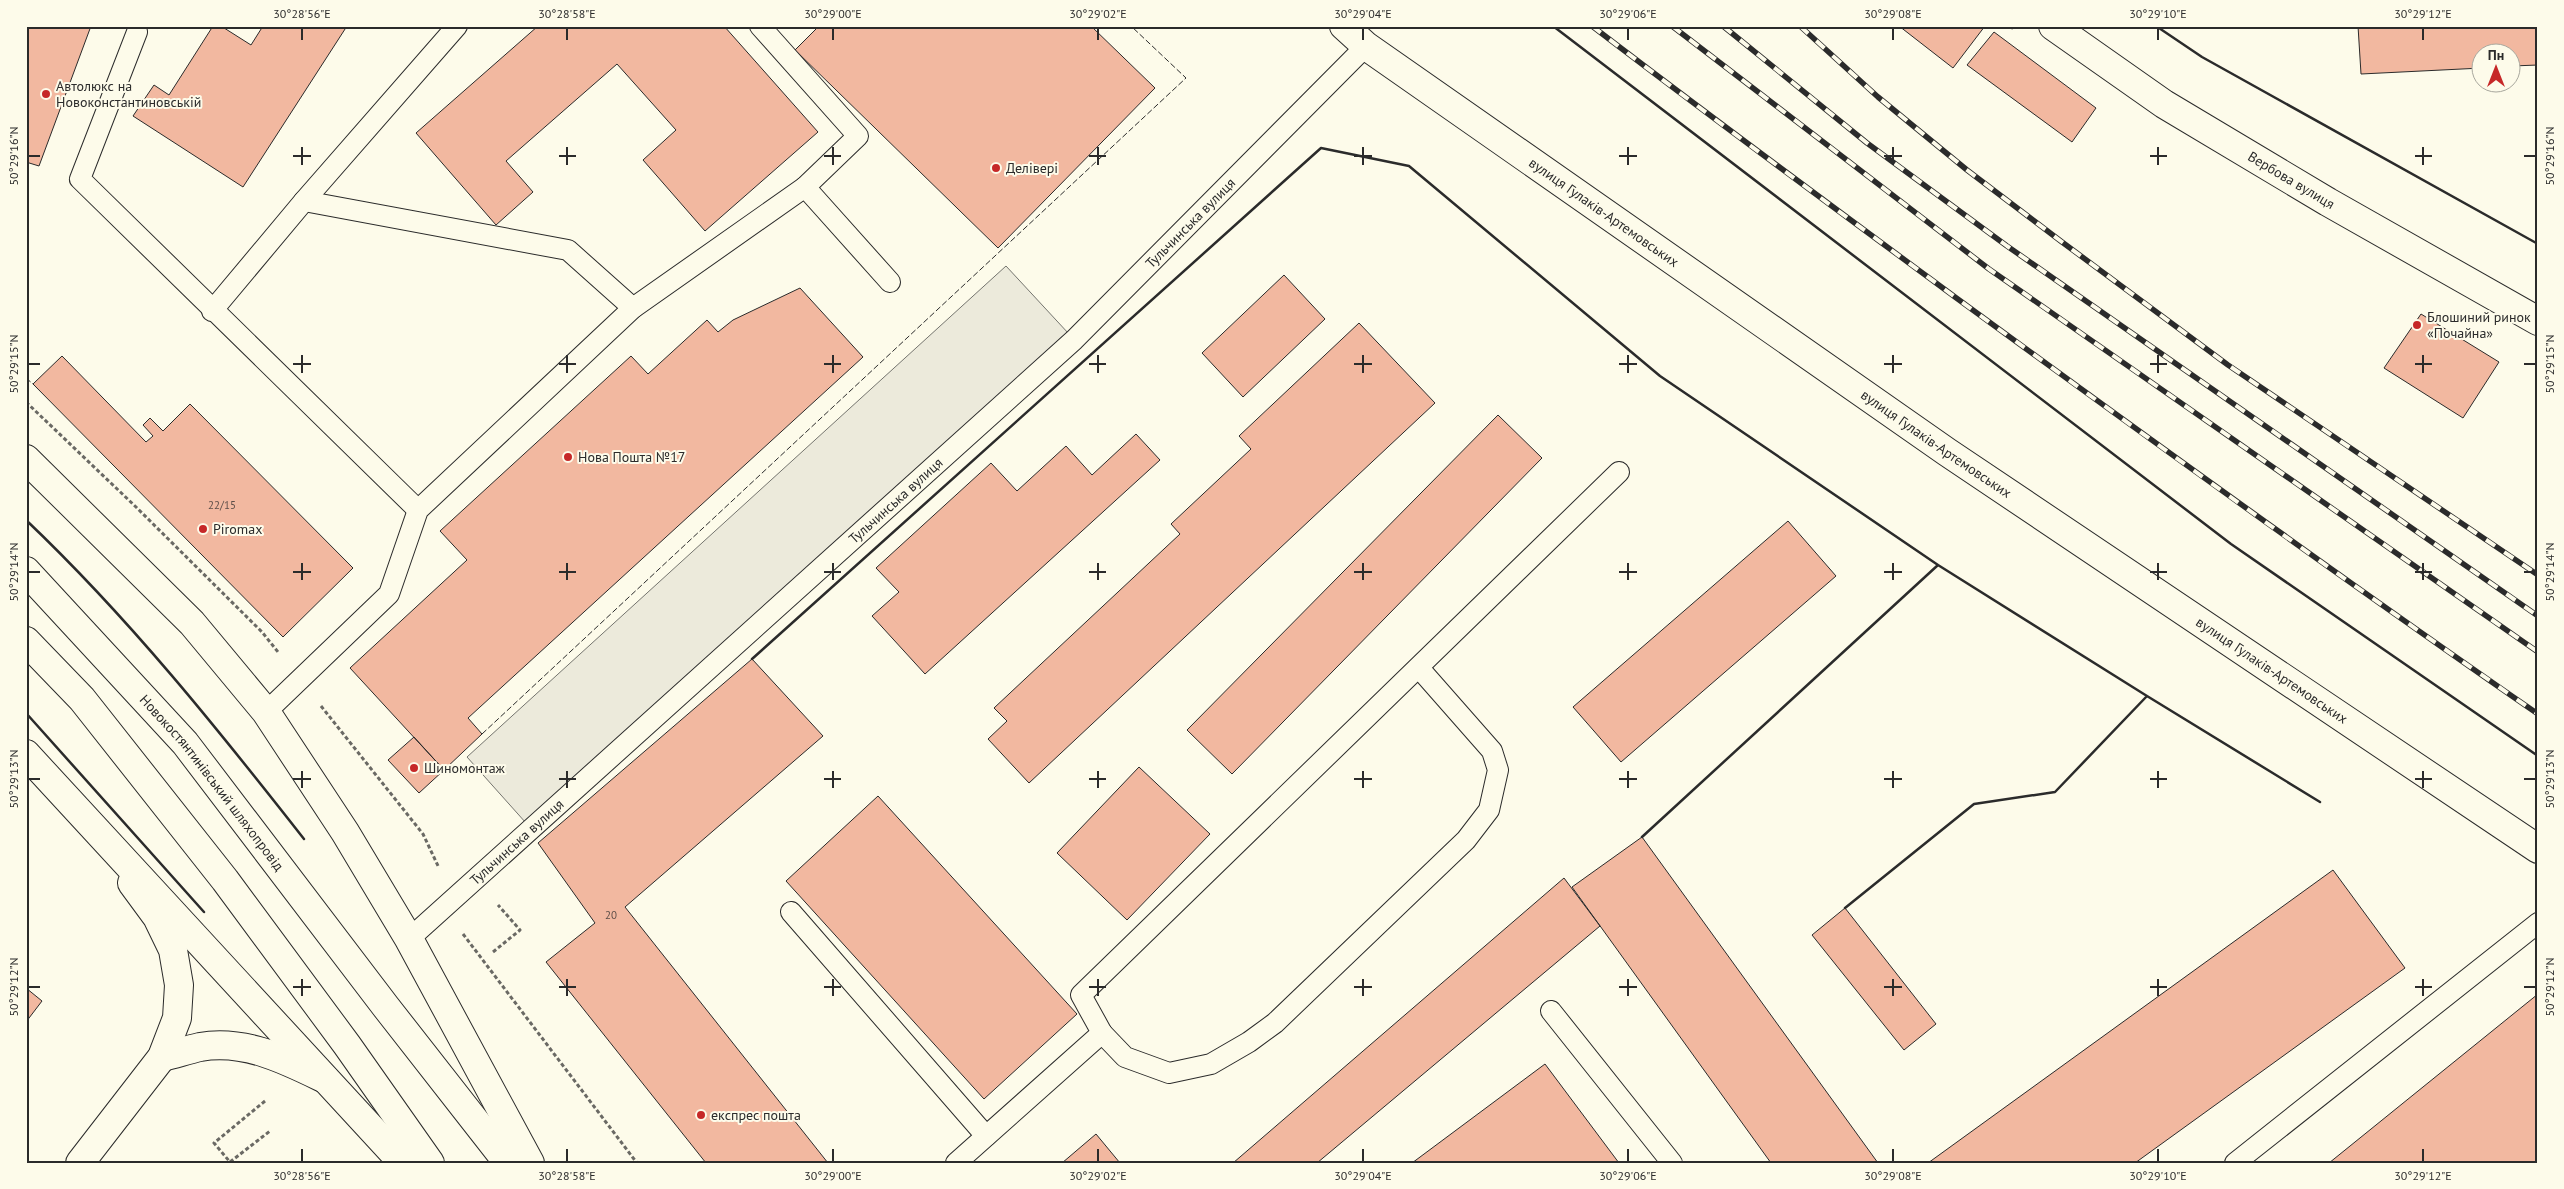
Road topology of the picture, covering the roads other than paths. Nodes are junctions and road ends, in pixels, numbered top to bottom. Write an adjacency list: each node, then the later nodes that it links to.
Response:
1 (457, 26): 8 (lane)
2 (760, 26): 7 (lane)
3 (1344, 26): 6 (main road, вулиця Гулаків-Артемовських)
4 (2053, 26): 12 (main road, Вербова вулиця)
5 (137, 32): 11 (lane)
6 (1366, 46): 22 (main road, вулиця Гулаків-Артемовських); 25 (lane, Тульчинська вулиця)
7 (805, 187): 9 (lane); 10 (lane)
8 (304, 201): 10 (lane); 11 (lane)
9 (890, 282)
10 (633, 308): 15 (lane)
11 (212, 311): 15 (lane)
12 (2538, 321)
13 (26, 459): 19 (main road)
14 (1619, 472): 18 (lane)
15 (418, 510): 19 (lane)
16 (26, 571): 34 (main road, Новокостянтинівський шляхопровід)
17 (26, 641): 33 (main road)
18 (1419, 668): 27 (lane); 27 (lane)
19 (266, 712): 25 (main road)
20 (26, 754): 21 (main road)
21 (87, 820): 28 (main road); 29 (main road)
22 (2538, 849)
23 (791, 912): 30 (lane)
24 (2538, 923): 38 (lane)
25 (409, 939): 35 (main road)
26 (1551, 1011): 37 (lane)
27 (1102, 1033): 30 (lane)
28 (162, 1057): 29 (main road); 31 (main road)
29 (327, 1080): 32 (main road)
30 (986, 1136): 36 (lane)
31 (80, 1163)
32 (403, 1163)
33 (430, 1163)
34 (508, 1163)
35 (530, 1163)
36 (956, 1163)
37 (1672, 1163)
38 (2235, 1163)

